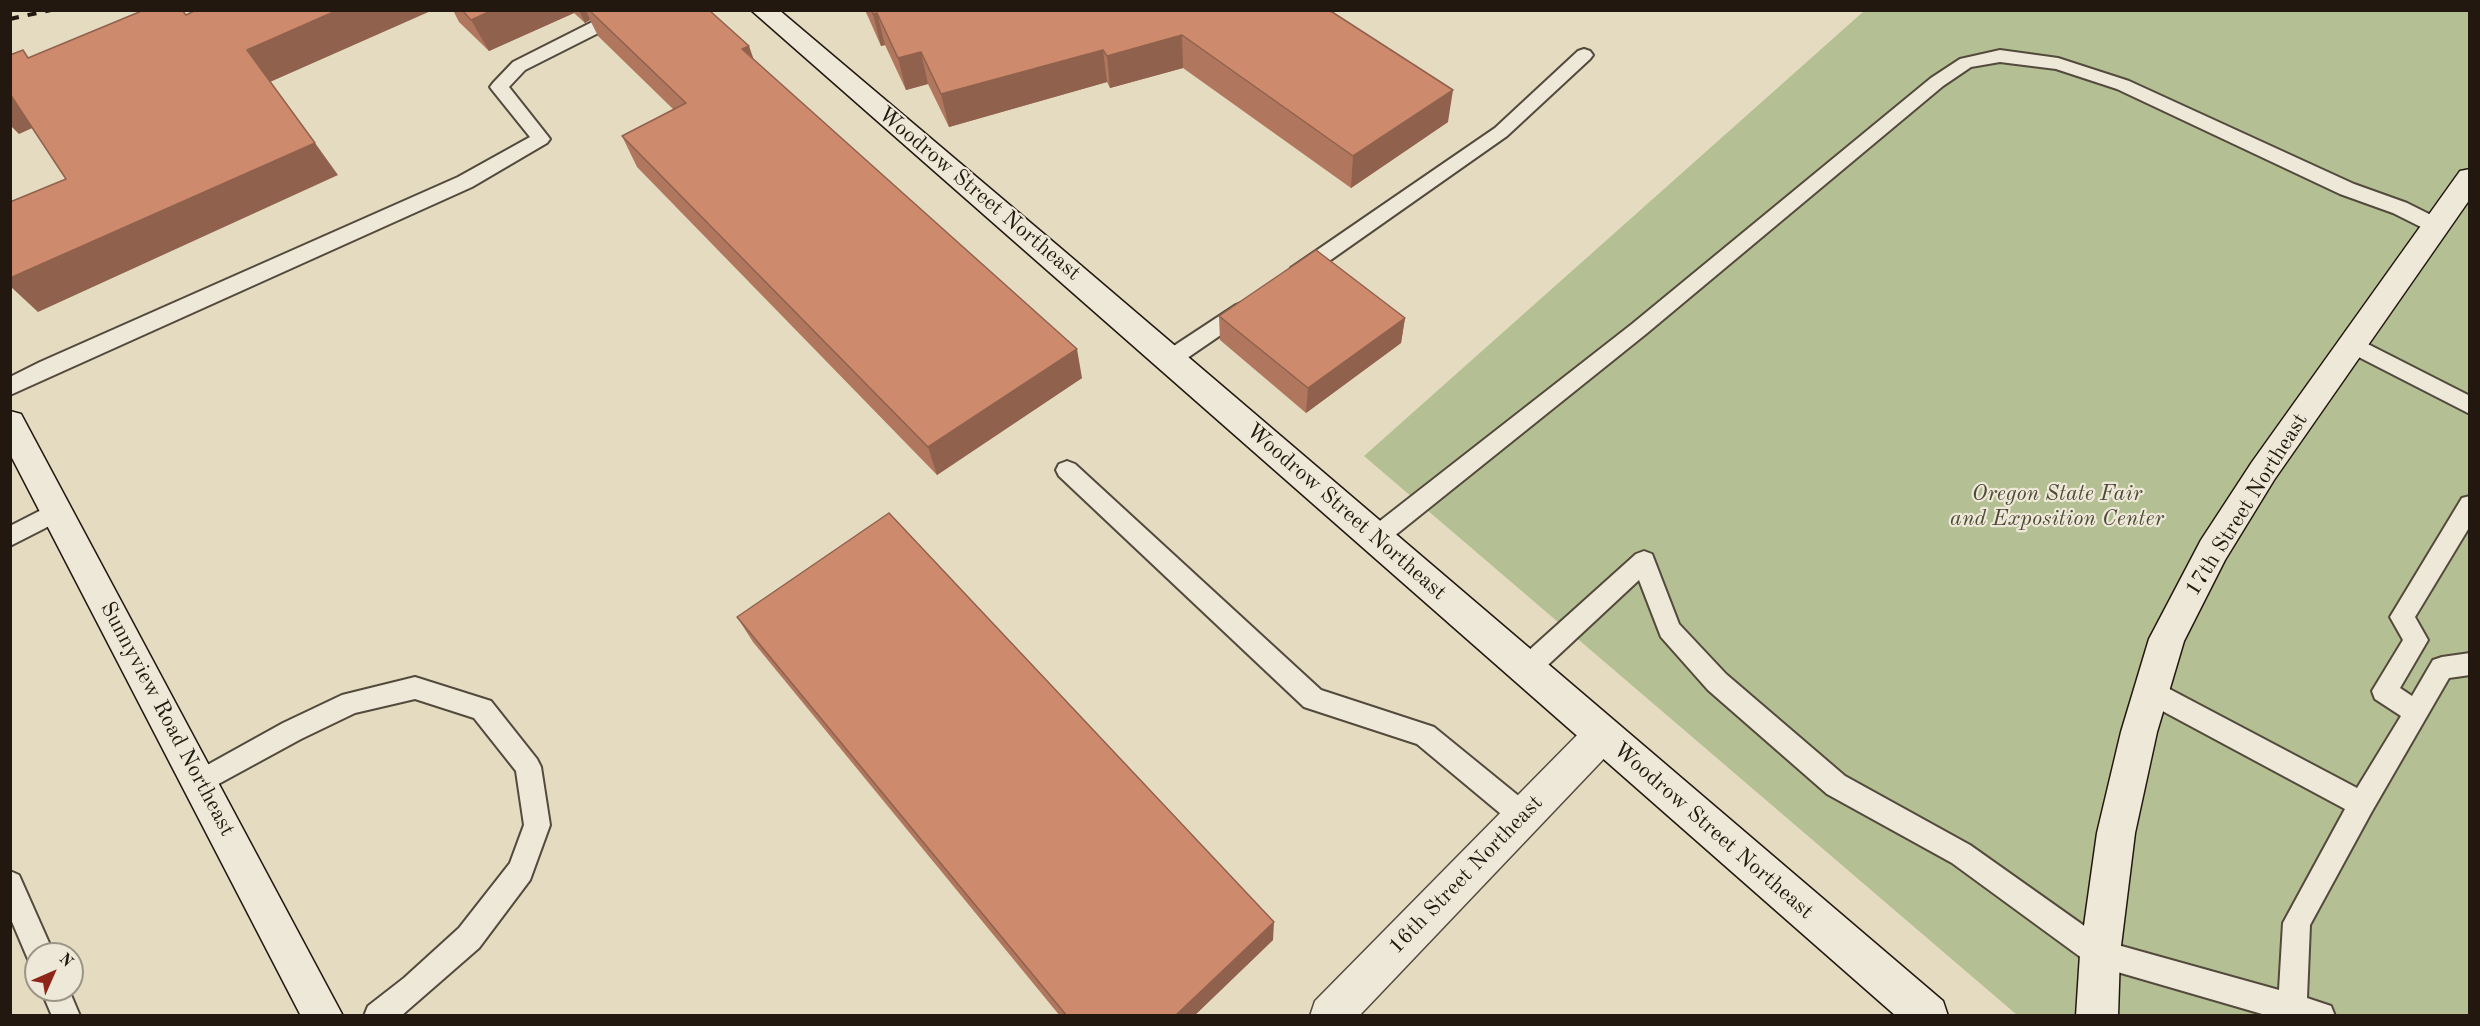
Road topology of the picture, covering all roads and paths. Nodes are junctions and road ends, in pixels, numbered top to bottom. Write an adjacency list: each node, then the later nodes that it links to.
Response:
1 (630, 10): 10 (lane)
2 (763, 10): 9 (street, Woodrow Street Northeast)
3 (1584, 55): 6 (lane)
4 (2469, 178): 5 (street, 17th Street Northeast)
5 (2436, 225): 8 (street, 17th Street Northeast); 17 (lane)
6 (1279, 286)
7 (1259, 299): 9 (lane)
8 (2352, 344): 11 (lane); 20 (street, 17th Street Northeast)
9 (1170, 359): 17 (street, Woodrow Street Northeast)
10 (10, 387)
11 (2469, 406)
12 (10, 423): 15 (street, Sunnyview Road Northeast)
13 (1067, 470): 25 (lane)
14 (2469, 505): 21 (lane)
15 (57, 511): 16 (lane); 23 (street, Sunnyview Road Northeast)
16 (10, 537)
17 (1375, 538): 19 (street, Woodrow Street Northeast)
18 (2469, 664): 21 (lane)
19 (1526, 669): 22 (street, Woodrow Street Northeast); 28 (lane)
20 (2151, 692): 24 (lane); 28 (street, 17th Street Northeast)
21 (2416, 712): 24 (lane)
22 (1602, 735): 25 (street, 16th Street Northeast); 35 (street, Woodrow Street Northeast)
23 (200, 782): 32 (street, Sunnyview Road Northeast); 33 (lane)
24 (2362, 804): 30 (lane)
25 (1522, 815): 34 (street, 16th Street Northeast)
26 (10, 884): 27 (lane)
27 (35, 942)
28 (2100, 954): 30 (lane); 36 (street, 17th Street Northeast)
29 (60, 1002): 31 (lane)
30 (2292, 1008): 37 (lane)
31 (66, 1016)
32 (323, 1016)
33 (378, 1016)
34 (1330, 1016)
35 (1928, 1016)
36 (2097, 1016)
37 (2321, 1016)

